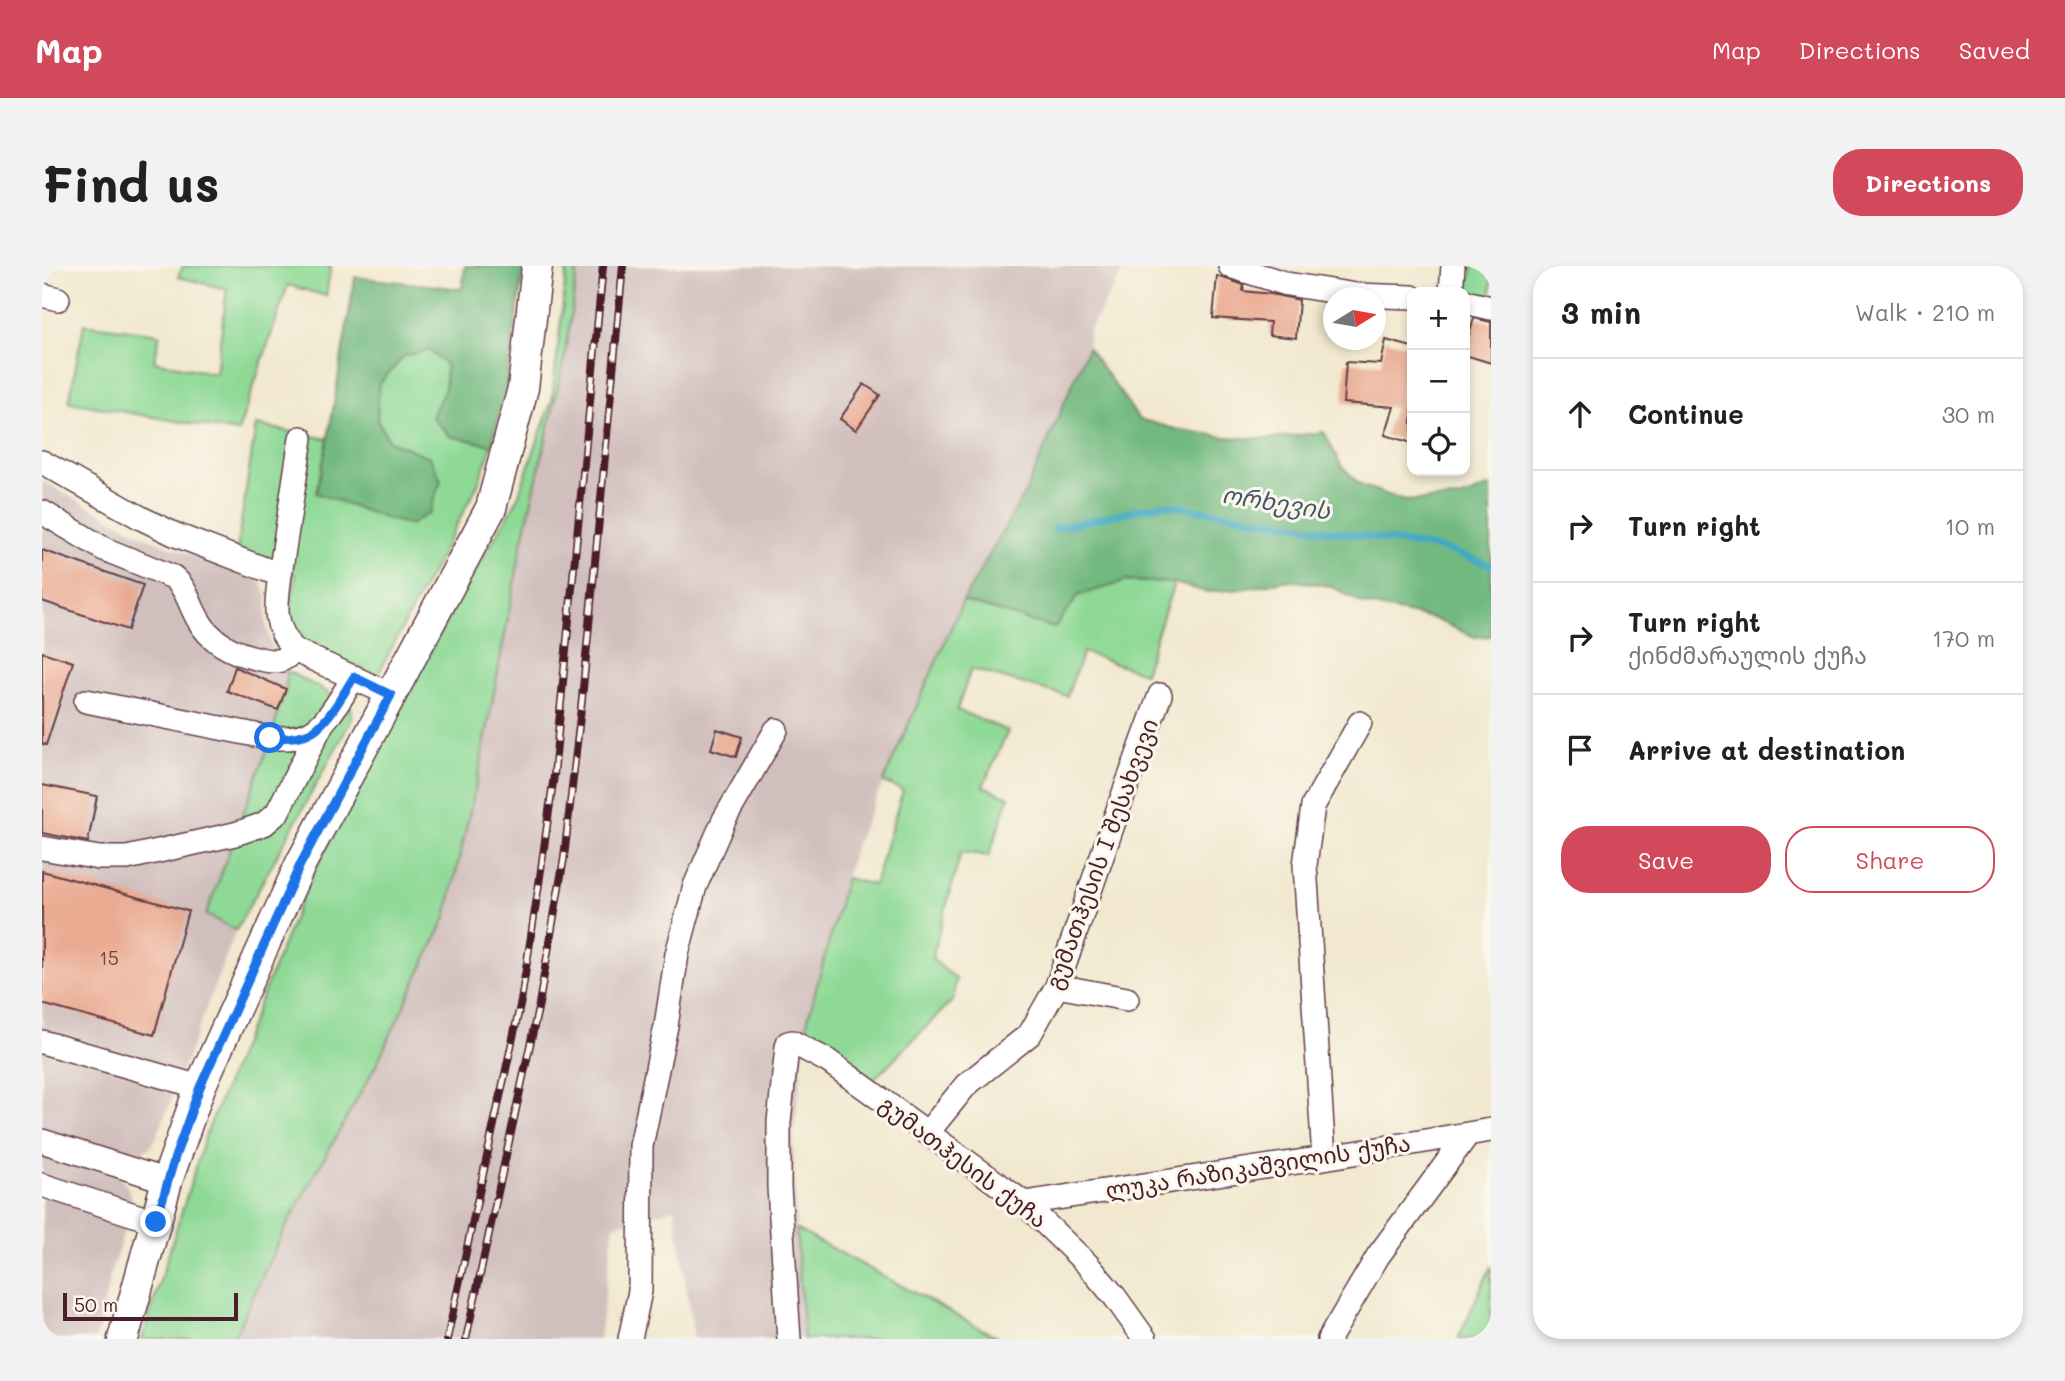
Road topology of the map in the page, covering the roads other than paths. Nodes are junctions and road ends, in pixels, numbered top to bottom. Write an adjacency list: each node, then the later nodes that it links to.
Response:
1 (537, 266): 14 (main road)
2 (1230, 266): 5 (street)
3 (1453, 266): 4 (street)
4 (1451, 287)
5 (1407, 297)
6 (1470, 303): 7 (street)
7 (1491, 308)
8 (301, 438): 11 (street)
9 (42, 462): 11 (street)
10 (42, 512): 12 (street)
11 (281, 575): 12 (street)
12 (294, 650): 13 (street)
13 (354, 677): 14 (street); 18 (street)
14 (391, 695): 24 (main road)
15 (1160, 695): 21 (street, გუმათჰესის I შესახვევი)
16 (86, 701): 18 (street)
17 (1360, 723): 29 (street)
18 (321, 726): 20 (street)
19 (776, 730): 35 (street)
20 (42, 848)
21 (1057, 986): 22 (street); 26 (street, გუმათჰესის I შესახვევი)
22 (1127, 999)
23 (42, 1042): 24 (street)
24 (200, 1087): 30 (main road)
25 (1491, 1130): 27 (street, ლუკა რაზიკაშვილის ქუჩა)
26 (928, 1132): 32 (street, გუმათჰესის ქუჩა); 36 (street, გუმათჰესის ქუჩა)
27 (1468, 1134): 29 (street, ლუკა რაზიკაშვილის ქუჩა); 38 (street)
28 (42, 1141): 30 (street)
29 (1324, 1158): 32 (street, ლუკა რაზიკაშვილის ქუჩა)
30 (167, 1181): 33 (main road)
31 (42, 1185): 33 (street)
32 (1024, 1203): 37 (street, გუმათჰესის ქუჩა)
33 (156, 1222): 34 (main road)
34 (123, 1339)
35 (629, 1339)
36 (789, 1339)
37 (1145, 1339)
38 (1329, 1339)

